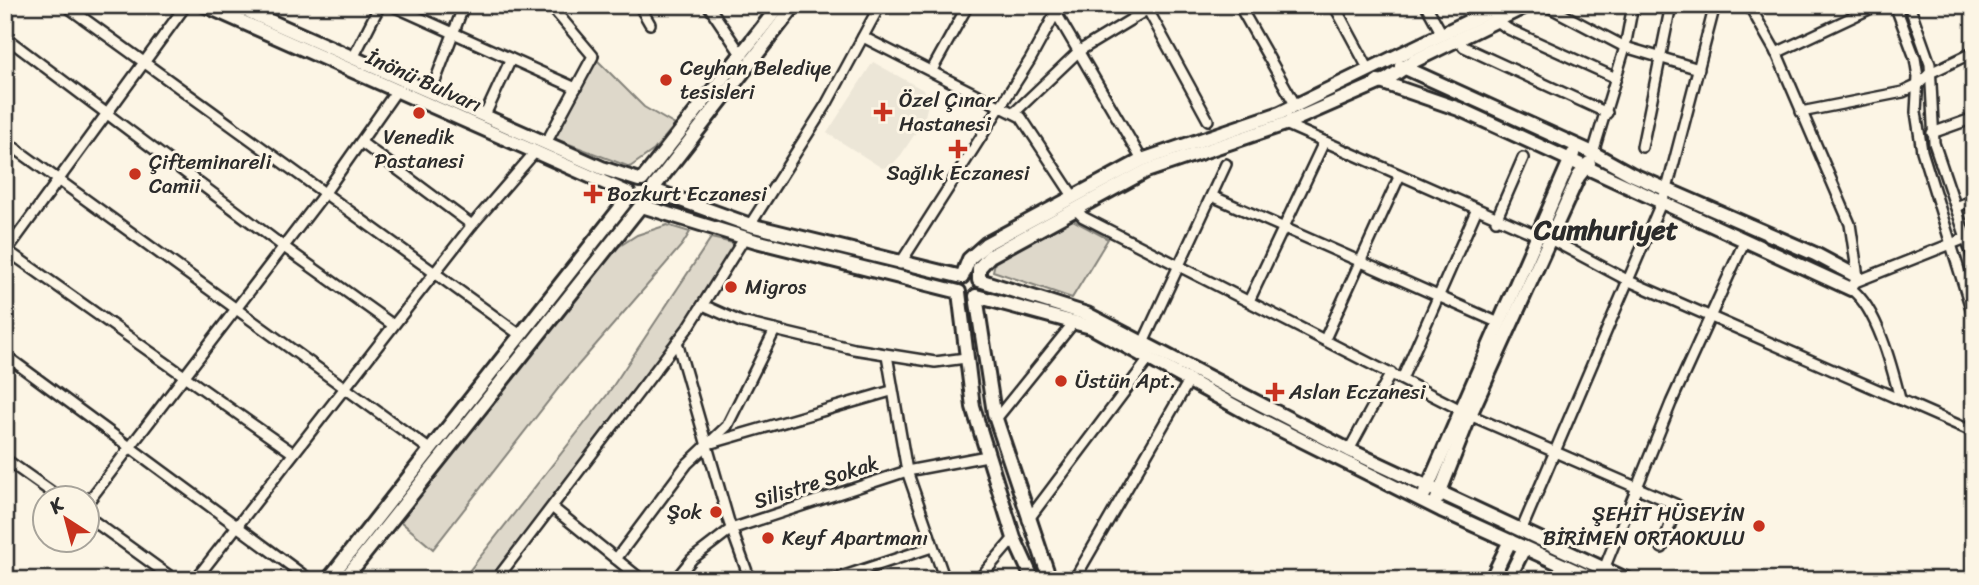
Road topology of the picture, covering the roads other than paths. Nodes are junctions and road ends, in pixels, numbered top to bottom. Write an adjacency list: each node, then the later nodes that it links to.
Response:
1 (65, 5): 47 (street)
2 (186, 5): 47 (street)
3 (204, 5): 57 (street, İnönü Bulvarı)
4 (234, 5): 44 (street, İnönü Bulvarı)
5 (380, 5): 44 (street)
6 (391, 5): 34 (street)
7 (464, 5): 34 (street)
8 (550, 5): 56 (street)
9 (639, 5): 32 (street)
10 (708, 5): 42 (street)
11 (780, 5): 42 (street)
12 (795, 5): 85 (street)
13 (880, 5): 36 (street)
14 (968, 5): 48 (street)
15 (1239, 5): 60 (street)
16 (1334, 5): 50 (street)
17 (1426, 5): 33 (street)
18 (1502, 5): 33 (street)
19 (1528, 5): 31 (street)
20 (1545, 5): 38 (street)
21 (1621, 5): 29 (street)
22 (1671, 5): 43 (street)
23 (1715, 5): 49 (street)
24 (1749, 5): 41 (street)
25 (1878, 5): 41 (street)
26 (1895, 5): 55 (street)
27 (1909, 5): 52 (street)
28 (1152, 8): 39 (street); 67 (street)
29 (1632, 8): 38 (street)
30 (1058, 9): 39 (street); 59 (street)
31 (1496, 20): 37 (street); 53 (street)
32 (650, 24)
33 (1442, 34): 46 (street)
34 (452, 35): 45 (street); 58 (street)
35 (5, 37): 64 (street)
36 (863, 37): 48 (street); 99 (street)
37 (1458, 39): 51 (street); 63 (street)
38 (1625, 47): 43 (street); 53 (street)
39 (1079, 51): 62 (street); 78 (street)
40 (1974, 52): 52 (street)
41 (1776, 53): 61 (street)
42 (741, 54): 84 (street)
43 (1659, 57): 49 (street); 75 (street)
44 (353, 58): 58 (street, İnönü Bulvarı)
45 (511, 60): 56 (street); 65 (street)
46 (1391, 60): 50 (street); 51 (street)
47 (142, 64): 64 (street); 87 (street)
48 (932, 69): 59 (street)
49 (1699, 69): 86 (street)
50 (1369, 70): 54 (street); 60 (street)
51 (1404, 70): 54 (street); 73 (street)
52 (1930, 73): 55 (street); 69 (street)
53 (1616, 78): 63 (street)
54 (1378, 82): 68 (street); 79 (street)
55 (1918, 85): 61 (street); 103 (street)
56 (576, 88): 74 (street)
57 (397, 90): 72 (street); 74 (street, İnönü Bulvarı)
58 (431, 92): 65 (street, İnönü Bulvarı)
59 (1001, 105): 62 (street); 108 (street)
60 (1296, 106): 78 (street)
61 (1801, 112): 114 (street)
62 (1014, 113): 91 (street)
63 (1607, 113): 76 (street)
64 (105, 114): 83 (street); 104 (street)
65 (485, 115): 74 (street, İnönü Bulvarı)
66 (1974, 118): 69 (street)
67 (1208, 120)
68 (1285, 124): 71 (street); 91 (street)
69 (1932, 133): 93 (street)
70 (5, 141): 83 (street)
71 (1324, 142): 82 (street); 98 (street)
72 (362, 143): 87 (street); 97 (street)
73 (1576, 146): 76 (street); 79 (street)
74 (541, 147): 84 (street, İnönü Bulvarı); 88 (street, İnönü Bulvarı); 97 (street)
75 (1642, 147)
76 (1593, 153): 81 (street); 86 (street)
77 (1523, 158): 96 (street)
78 (1142, 160): 91 (street)
79 (1569, 160): 81 (street); 100 (street)
80 (1226, 164): 89 (street)
81 (1588, 168): 92 (street); 100 (street)
82 (1400, 176): 95 (street); 107 (street)
83 (58, 179): 105 (street); 120 (street)
84 (640, 180): 85 (street); 88 (street)
85 (655, 189): 94 (street); 99 (street)
86 (1667, 189): 92 (street); 114 (street)
87 (324, 194): 104 (street); 110 (street)
88 (629, 195): 94 (street); 127 (street)
89 (1212, 196): 98 (street); 109 (street)
90 (1974, 200): 93 (street)
91 (1074, 202): 109 (street); 111 (street); 112 (street)
92 (1661, 202): 102 (street); 113 (street)
93 (1956, 206): 101 (street)
94 (643, 207): 99 (street); 178 (street)
95 (1476, 211): 96 (street); 117 (street)
96 (1496, 220): 100 (street)
97 (472, 225): 110 (street)
98 (1285, 229): 107 (street); 118 (street)
99 (748, 231): 108 (street); 115 (street); 119 (street)
100 (1544, 238): 113 (street); 124 (street); 142 (street)
101 (1966, 238): 103 (street); 106 (street)
102 (1745, 240): 114 (street); 121 (street)
103 (1951, 244): 114 (street); 122 (street)
104 (284, 247): 120 (street); 125 (street)
105 (6, 250): 136 (street)
106 (1974, 261)
107 (1360, 262): 117 (street); 128 (street)
108 (900, 264): 111 (street)
109 (1180, 266): 118 (street); 130 (street)
110 (435, 273): 125 (street); 127 (street)
111 (962, 277): 112 (street); 115 (street)
112 (979, 280): 116 (street); 130 (street)
113 (1629, 281): 121 (street); 149 (street)
114 (1854, 283): 141 (street)
115 (959, 292): 116 (street); 133 (street)
116 (976, 296): 123 (street); 143 (street)
117 (1439, 296): 124 (street); 138 (street)
118 (1250, 301): 128 (street)
119 (702, 305): 126 (street); 129 (street)
120 (235, 310): 136 (street); 139 (street)
121 (1711, 316): 141 (street); 157 (street)
122 (1974, 318)
123 (1075, 321): 134 (street); 143 (street)
124 (1499, 323): 142 (street)
125 (394, 325): 139 (street)
126 (775, 330): 132 (street); 146 (street)
127 (519, 334): 147 (street)
128 (1325, 340): 135 (street)
129 (677, 342): 146 (street); 159 (street)
130 (1143, 343): 148 (street)
131 (5, 355): 145 (street)
132 (887, 355): 133 (street); 140 (street)
133 (966, 358): 151 (street)
134 (1149, 359): 137 (street); 160 (street)
135 (1391, 373): 138 (street); 148 (street)
136 (184, 375): 145 (street); 150 (street)
137 (1190, 379): 158 (street); 187 (street)
138 (1402, 379): 142 (street)
139 (344, 388): 147 (street); 150 (street)
140 (891, 391): 146 (street); 153 (street)
141 (1900, 398): 144 (street)
142 (1466, 413): 149 (street); 156 (street)
143 (996, 419): 160 (street)
144 (1974, 432)
145 (129, 444): 155 (street); 161 (street)
146 (707, 444): 163 (street); 170 (street)
147 (429, 449): 177 (street)
148 (1349, 450): 156 (street)
149 (1553, 452): 157 (street); 164 (street)
150 (293, 453): 161 (street)
151 (987, 456): 153 (street, Silistre Sokak); 165 (street)
152 (5, 459): 154 (street)
153 (907, 471): 163 (street, Silistre Sokak); 167 (street)
154 (40, 484)
155 (101, 484)
156 (1434, 489): 158 (street); 164 (street)
157 (1637, 489): 169 (street); 171 (street)
158 (1427, 503): 166 (street)
159 (553, 508): 170 (street); 172 (street)
160 (1028, 520): 186 (street)
161 (237, 523): 175 (street); 176 (street)
162 (102, 527): 174 (street)
163 (732, 529): 181 (street, Silistre Sokak); 182 (street)
164 (1521, 531): 171 (street)
165 (1014, 538): 184 (street); 185 (street)
166 (1510, 541): 168 (street); 188 (street)
167 (932, 547): 173 (street); 183 (street)
168 (1524, 548): 171 (street); 189 (street)
169 (1662, 548)
170 (617, 559): 180 (street)
171 (1600, 575): 190 (street)
172 (499, 576): 179 (street)
173 (838, 579)
174 (175, 580)
175 (195, 580)
176 (310, 580)
177 (328, 580)
178 (344, 580)
179 (510, 580)
180 (642, 580)
181 (675, 580)
182 (750, 580)
183 (945, 580)
184 (978, 580)
185 (1033, 580)
186 (1050, 580)
187 (1074, 580)
188 (1491, 580)
189 (1508, 580)
190 (1628, 580)

